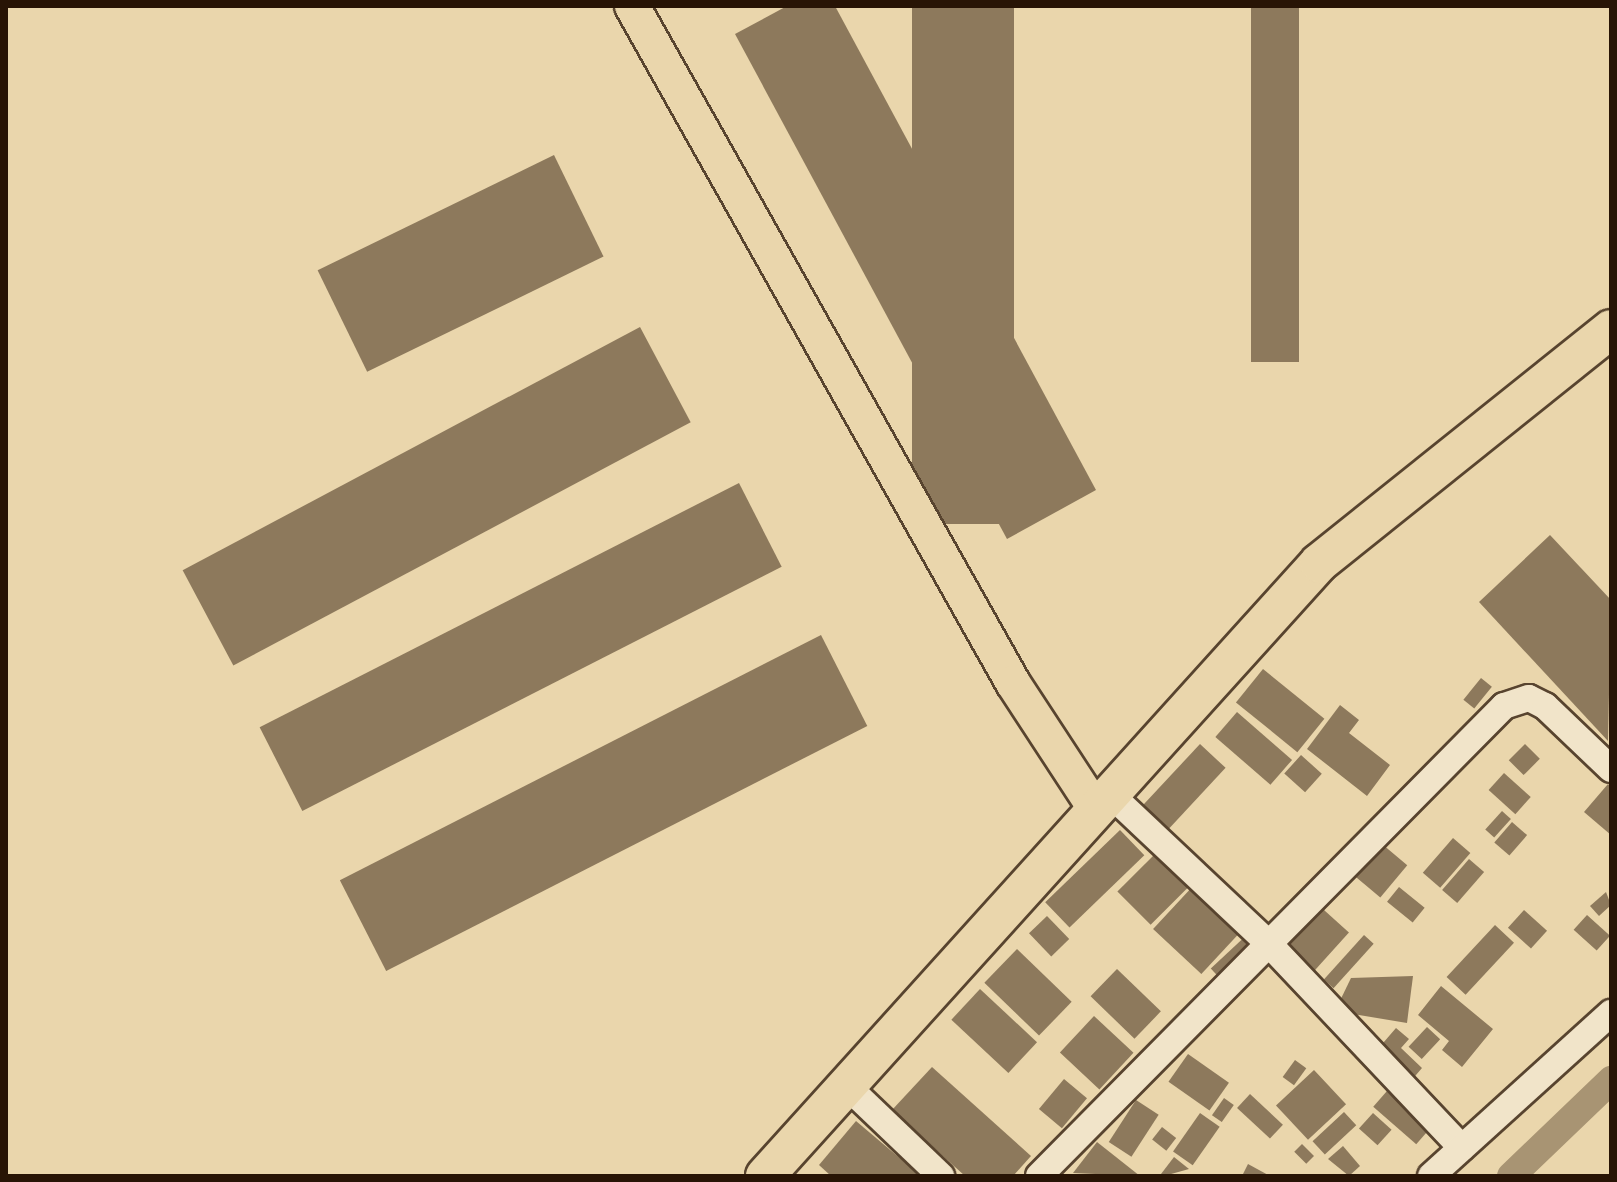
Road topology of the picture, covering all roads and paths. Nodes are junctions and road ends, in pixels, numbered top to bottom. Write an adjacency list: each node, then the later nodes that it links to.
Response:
1 (632, 6): 4 (main road)
2 (1611, 329): 4 (highway)
3 (1610, 766): 5 (street)
4 (1103, 802): 5 (street); 7 (highway)
5 (1270, 945): 8 (street); 11 (street)
6 (1611, 1013): 8 (street)
7 (848, 1087): 9 (highway); 10 (street)
8 (1462, 1148): 12 (street)
9 (765, 1176)
10 (941, 1176)
11 (1039, 1176)
12 (1431, 1176)

